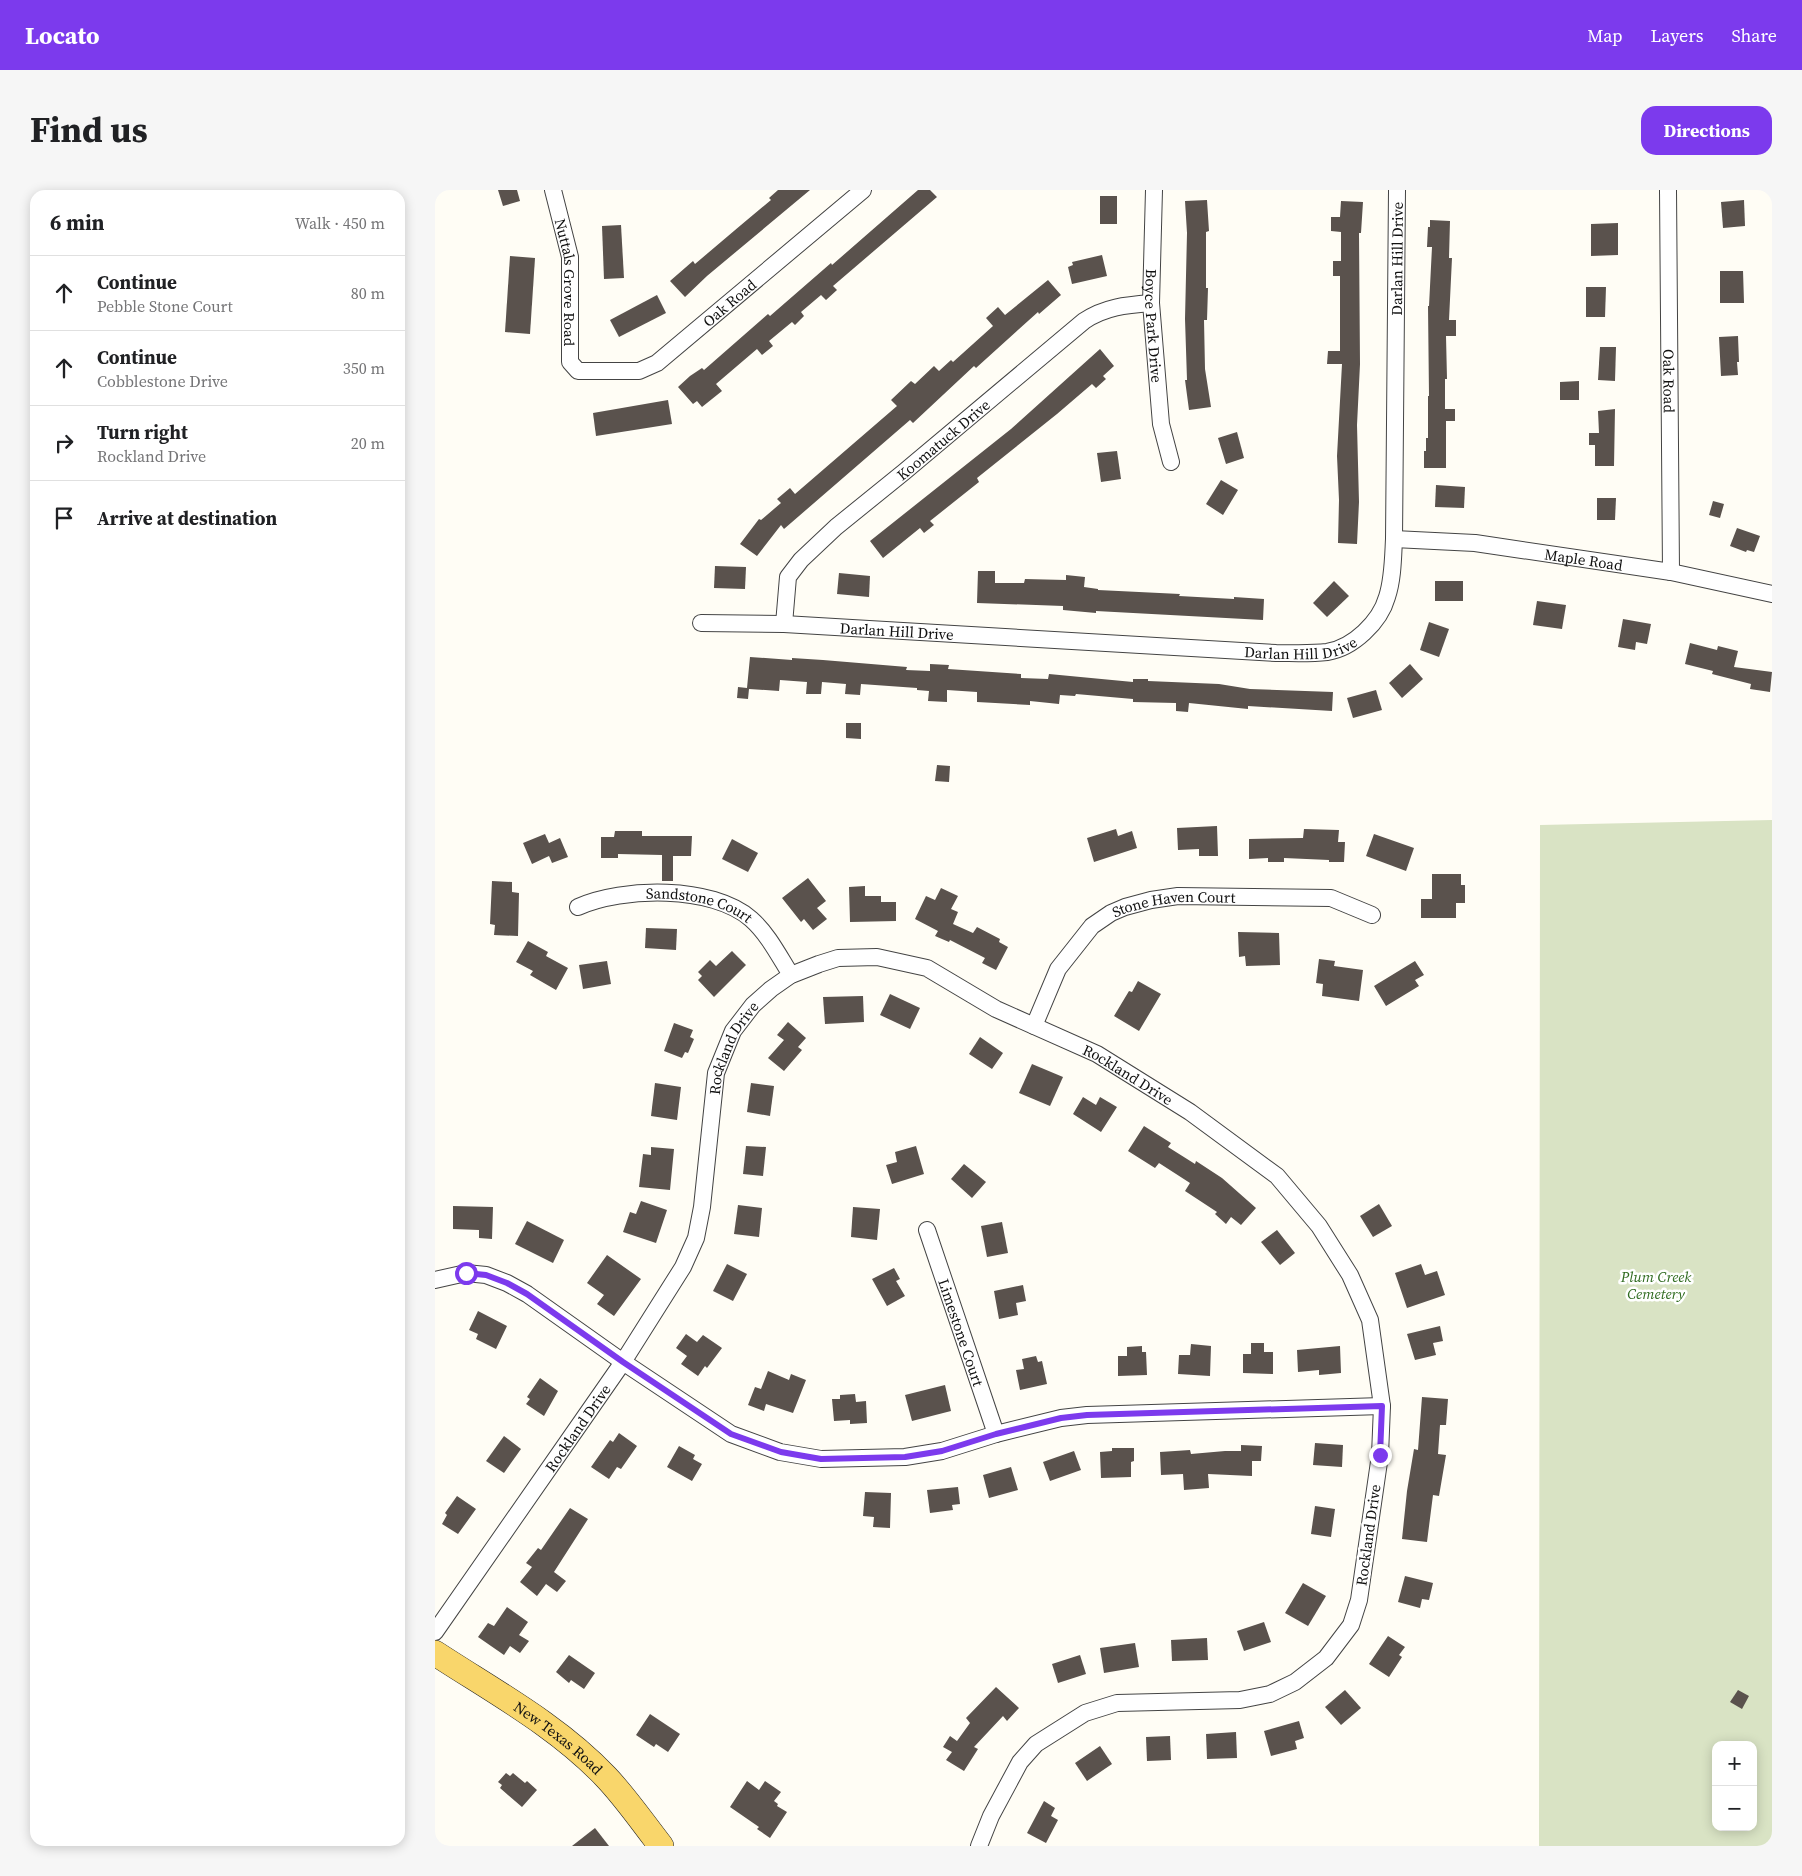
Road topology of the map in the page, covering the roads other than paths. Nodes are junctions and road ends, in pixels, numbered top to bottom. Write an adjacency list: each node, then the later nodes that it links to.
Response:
1 (553, 190): 7 (street, Nuttals Grove Road)
2 (863, 190): 7 (street, Oak Road)
3 (1154, 190): 6 (street, Boyce Park Drive)
4 (1397, 190): 9 (street, Darlan Hill Drive)
5 (1668, 190): 10 (street, Oak Road)
6 (1151, 302): 8 (street, Boyce Park Drive); 13 (street, Koomatuck Drive)
7 (578, 371)
8 (1171, 462)
9 (1394, 539): 10 (street, Maple Road); 13 (street, Darlan Hill Drive)
10 (1671, 572): 11 (street, Maple Road)
11 (1772, 594)
12 (701, 623): 13 (street, Darlan Hill Drive)
13 (784, 624)
14 (578, 907): 16 (street, Sandstone Court)
15 (1372, 915): 17 (street, Stone Haven Court)
16 (791, 975): 17 (street, Rockland Drive); 20 (street, Rockland Drive)
17 (1034, 1026): 21 (street, Rockland Drive)
18 (927, 1230): 22 (street, Limestone Court)
19 (435, 1280): 20 (street)
20 (623, 1362): 22 (street); 23 (street, Rockland Drive)
21 (1382, 1406): 22 (street); 26 (street, Rockland Drive)
22 (996, 1434)
23 (435, 1632)
24 (435, 1653): 25 (main road, New Texas Road)
25 (661, 1846)
26 (979, 1846)

